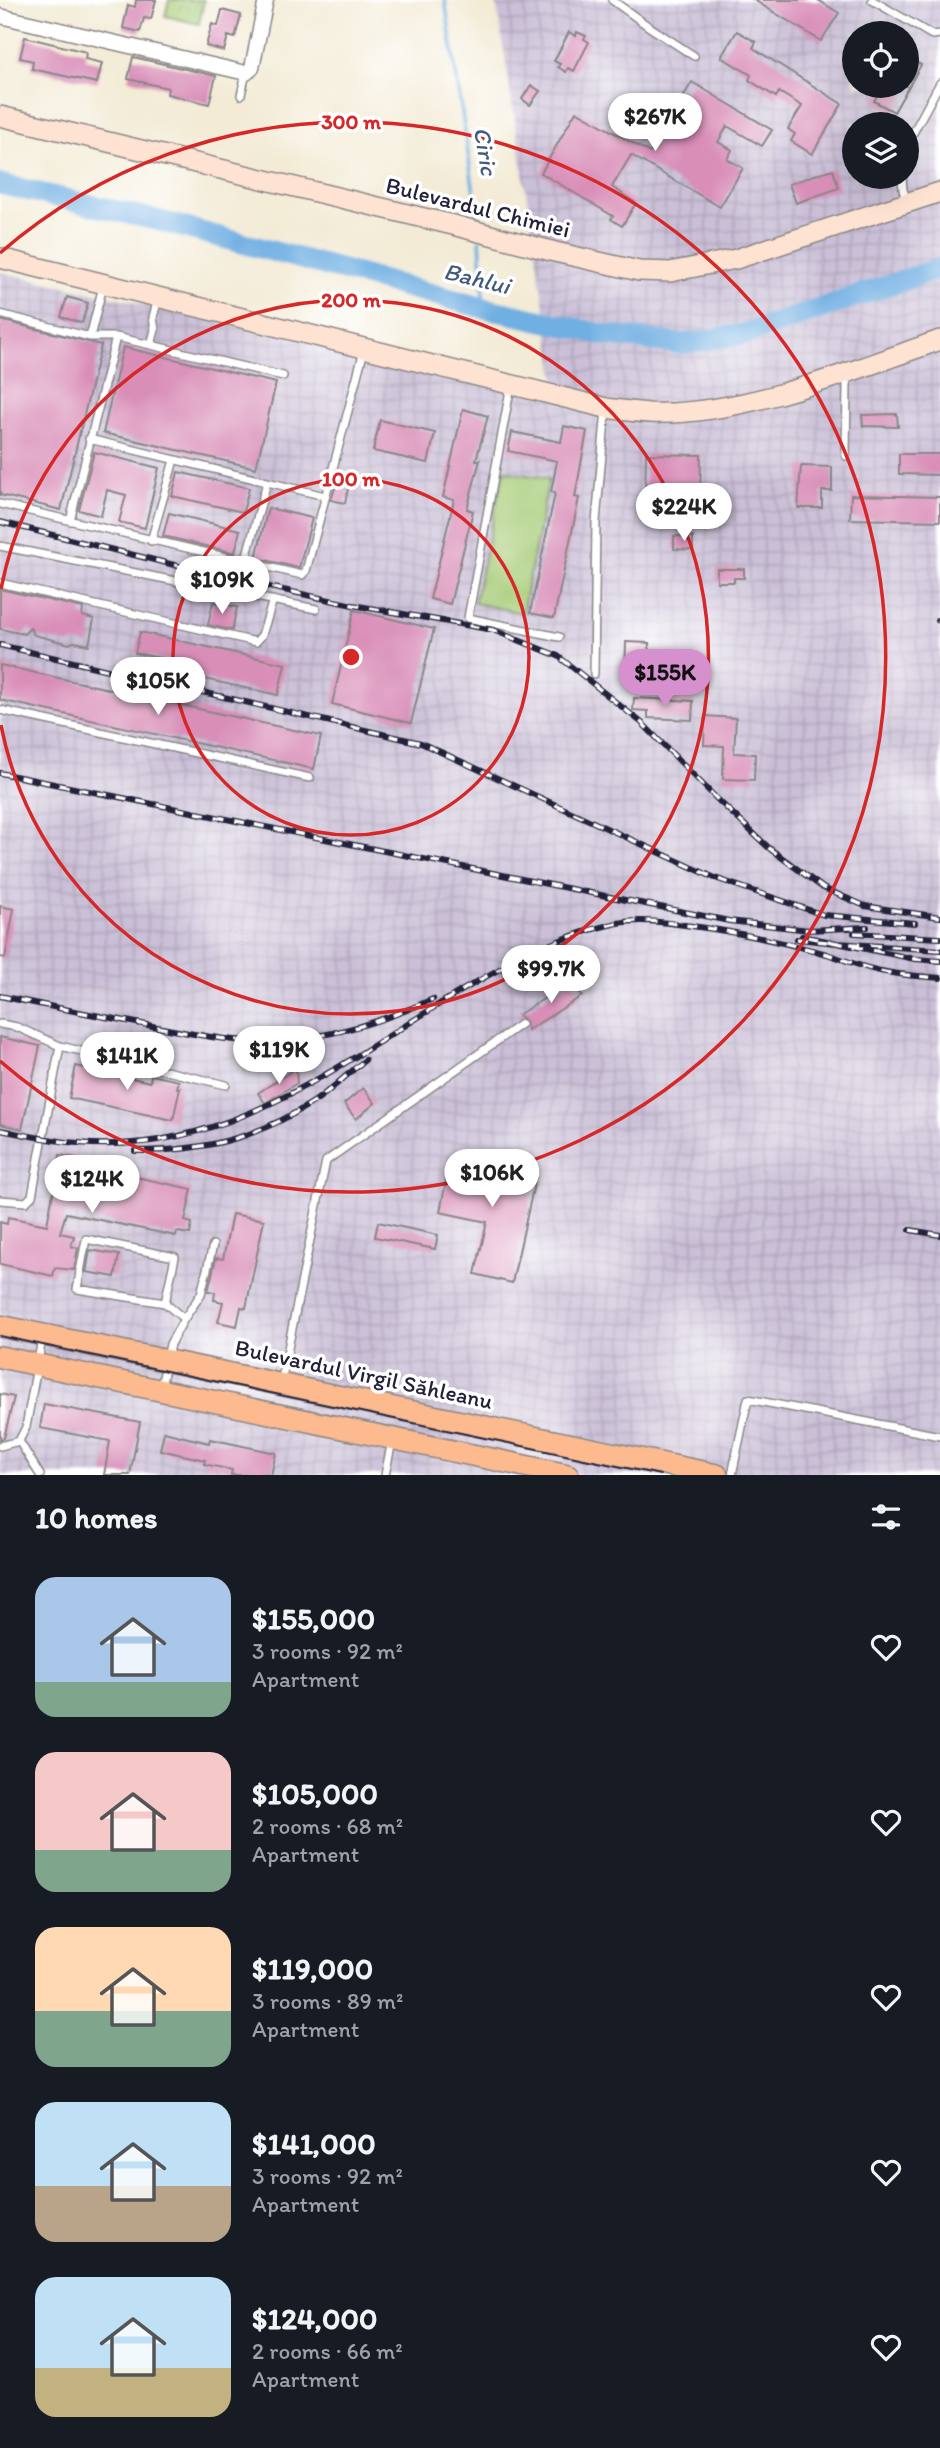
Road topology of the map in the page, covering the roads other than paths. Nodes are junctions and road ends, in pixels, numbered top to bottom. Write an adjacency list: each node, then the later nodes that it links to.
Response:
1 (266, 0): 7 (street)
2 (612, 0): 6 (lane)
3 (872, 0): 5 (lane)
4 (0, 16): 7 (street)
5 (940, 34)
6 (694, 56)
7 (246, 73): 9 (lane)
8 (940, 83): 11 (lane)
9 (242, 95)
10 (0, 116): 14 (street, Bulevardul Chimiei)
11 (919, 122)
12 (903, 189): 14 (lane)
13 (940, 192): 14 (street, Bulevardul Chimiei)
14 (907, 202)
15 (0, 258): 16 (street)
16 (104, 284): 17 (street); 19 (lane)
17 (158, 299): 22 (lane); 23 (street)
18 (0, 314): 19 (lane)
19 (90, 337): 20 (lane)
20 (116, 337): 22 (lane); 28 (lane)
21 (940, 341): 24 (street)
22 (151, 345): 25 (lane)
23 (364, 347): 26 (street); 32 (lane)
24 (844, 373): 27 (street); 29 (lane)
25 (284, 376)
26 (511, 384): 27 (street); 41 (lane)
27 (606, 408): 42 (lane)
28 (89, 439): 30 (lane); 34 (lane)
29 (846, 456)
30 (174, 460): 31 (lane); 35 (lane)
31 (267, 482): 32 (lane); 37 (lane)
32 (325, 496): 37 (lane)
33 (0, 504): 34 (lane)
34 (70, 521): 35 (lane)
35 (151, 541): 37 (lane)
36 (0, 546): 39 (lane)
37 (245, 562)
38 (0, 583): 39 (lane)
39 (273, 600): 40 (lane)
40 (316, 609)
41 (559, 637)
42 (594, 674)
43 (0, 710): 44 (lane)
44 (310, 778)
45 (0, 1024): 47 (lane)
46 (521, 1024): 58 (lane)
47 (60, 1046): 48 (lane); 49 (lane)
48 (226, 1085)
49 (0, 1200)
50 (213, 1245): 52 (lane)
51 (165, 1303): 51 (lane); 52 (lane)
52 (184, 1319): 56 (lane)
53 (0, 1326): 54 (main road, Bulevardul Virgil Săhleanu)
54 (43, 1335): 56 (main road, Bulevardul Virgil Săhleanu); 57 (lane)
55 (0, 1357): 57 (main road)
56 (166, 1360): 58 (main road, Bulevardul Virgil Săhleanu); 59 (lane)
57 (38, 1365): 59 (main road); 62 (lane)
58 (281, 1383): 67 (main road, Bulevardul Virgil Săhleanu)
59 (160, 1390): 61 (main road)
60 (940, 1436): 68 (lane)
61 (392, 1438): 65 (lane); 66 (main road)
62 (19, 1441): 63 (lane); 64 (lane)
63 (0, 1446)
64 (41, 1475)
65 (384, 1475)
66 (568, 1475)
67 (717, 1475)
68 (732, 1475)

